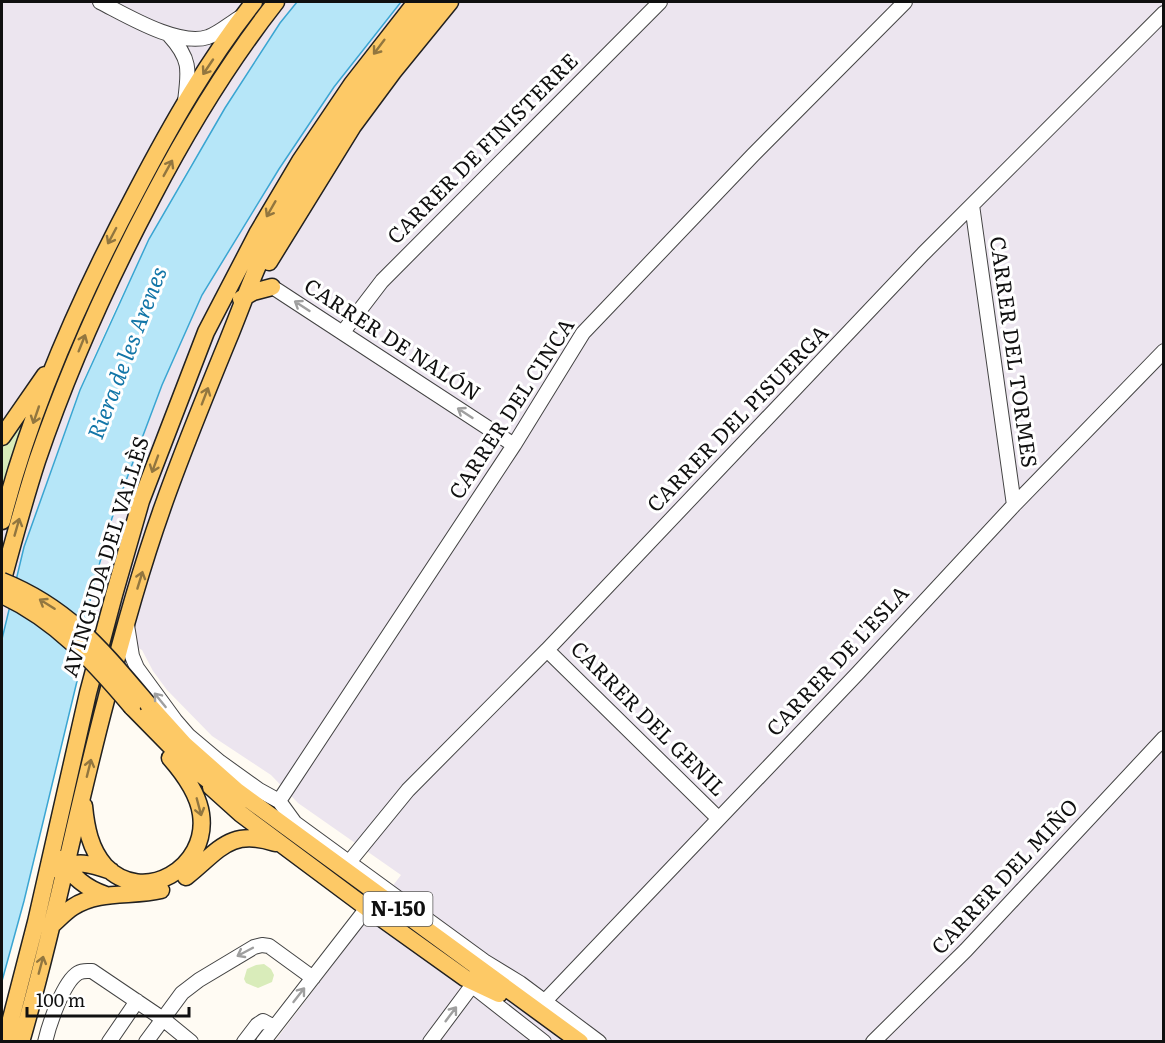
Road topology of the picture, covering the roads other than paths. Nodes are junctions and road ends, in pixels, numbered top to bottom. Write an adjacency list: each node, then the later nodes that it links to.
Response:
1 (100, 2): 10 (street)
2 (276, 2): 25 (main road, one-way to 2)
3 (416, 2): 17 (main road, AVINGUDA DEL VALLÈS, one-way to 17)
4 (433, 2): 13 (main road, AVINGUDA DEL VALLÈS)
5 (450, 2): 13 (main road)
6 (660, 2): 16 (street, CARRER DE FINISTERRE)
7 (905, 2): 21 (street, CARRER DEL CINCA)
8 (249, 8): 10 (street); 11 (main road, one-way to 11)
9 (1164, 13): 12 (street, CARRER DEL PISUERGA)
10 (169, 34): 11 (street)
11 (185, 102): 19 (main road, one-way to 19)
12 (972, 205): 23 (street, CARRER DEL TORMES); 28 (street, CARRER DEL PISUERGA)
13 (259, 269): 14 (main road); 15 (main road, AVINGUDA DEL VALLÈS)
14 (275, 289): 15 (main road); 16 (street, CARRER DE NALÓN, one-way to 14)
15 (244, 297): 17 (main road); 27 (main road, AVINGUDA DEL VALLÈS, one-way to 15)
16 (343, 332): 21 (street, CARRER DE NALÓN, one-way to 16)
17 (200, 351): 33 (main road, AVINGUDA DEL VALLÈS, one-way to 33)
18 (1164, 351): 23 (street, CARRER DE L'ESLA)
19 (55, 363): 20 (main road); 22 (main road, one-way to 22)
20 (2, 437)
21 (514, 445): 35 (street, CARRER DEL CINCA)
22 (4, 493): 24 (main road)
23 (1014, 505): 36 (street, CARRER DE L'ESLA)
24 (2, 521)
25 (2, 582): 29 (main road, N-150, one-way to 25, bridge)
26 (2, 595): 29 (main road, N-150, bridge)
27 (127, 622): 34 (main road, AVINGUDA DEL VALLÈS, one-way to 27); 35 (street, one-way to 27)
28 (548, 650): 36 (street, CARRER DEL GENIL); 39 (street, CARRER DEL PISUERGA)
29 (140, 706): 31 (main road, N-150); 32 (main road, N-150); 41 (main road, one-way to 41)
30 (1164, 738): 65 (street, CARRER DEL MIÑO)
31 (218, 774): 37 (main road); 49 (main road, N-150)
32 (201, 775): 38 (main road); 47 (main road, N-150)
33 (69, 778): 40 (main road); 44 (main road, AVINGUDA DEL VALLÈS)
34 (83, 793): 40 (main road, AVINGUDA DEL VALLÈS); 41 (main road)
35 (279, 801): 37 (street)
36 (718, 818): 49 (street, CARRER DE L'ESLA)
37 (295, 823): 39 (street)
38 (282, 845): 42 (main road); 43 (main road)
39 (350, 861): 49 (street)
40 (65, 866): 41 (main road); 42 (main road); 44 (main road, AVINGUDA DEL VALLÈS)
41 (111, 872)
42 (106, 895): 44 (main road)
43 (367, 908): 45 (street); 46 (main road)
44 (44, 924): 52 (main road, AVINGUDA DEL VALLÈS); 53 (main road, AVINGUDA DEL VALLÈS, one-way to 44)
45 (313, 978): 50 (street, one-way to 50); 51 (street, one-way to 45)
46 (468, 982): 47 (main road); 60 (street, one-way to 46); 61 (street)
47 (499, 994): 62 (main road, N-150)
48 (137, 1001): 50 (street); 54 (street); 55 (street)
49 (538, 1003): 63 (main road, N-150); 64 (street)
50 (163, 1019): 56 (street); 57 (street)
51 (274, 1027): 58 (street); 59 (street)
52 (5, 1041)
53 (21, 1041)
54 (45, 1041)
55 (108, 1041)
56 (146, 1041)
57 (191, 1041)
58 (244, 1041)
59 (263, 1041)
60 (430, 1041)
61 (544, 1041)
62 (564, 1041)
63 (580, 1041)
64 (599, 1041)
65 (873, 1041)

